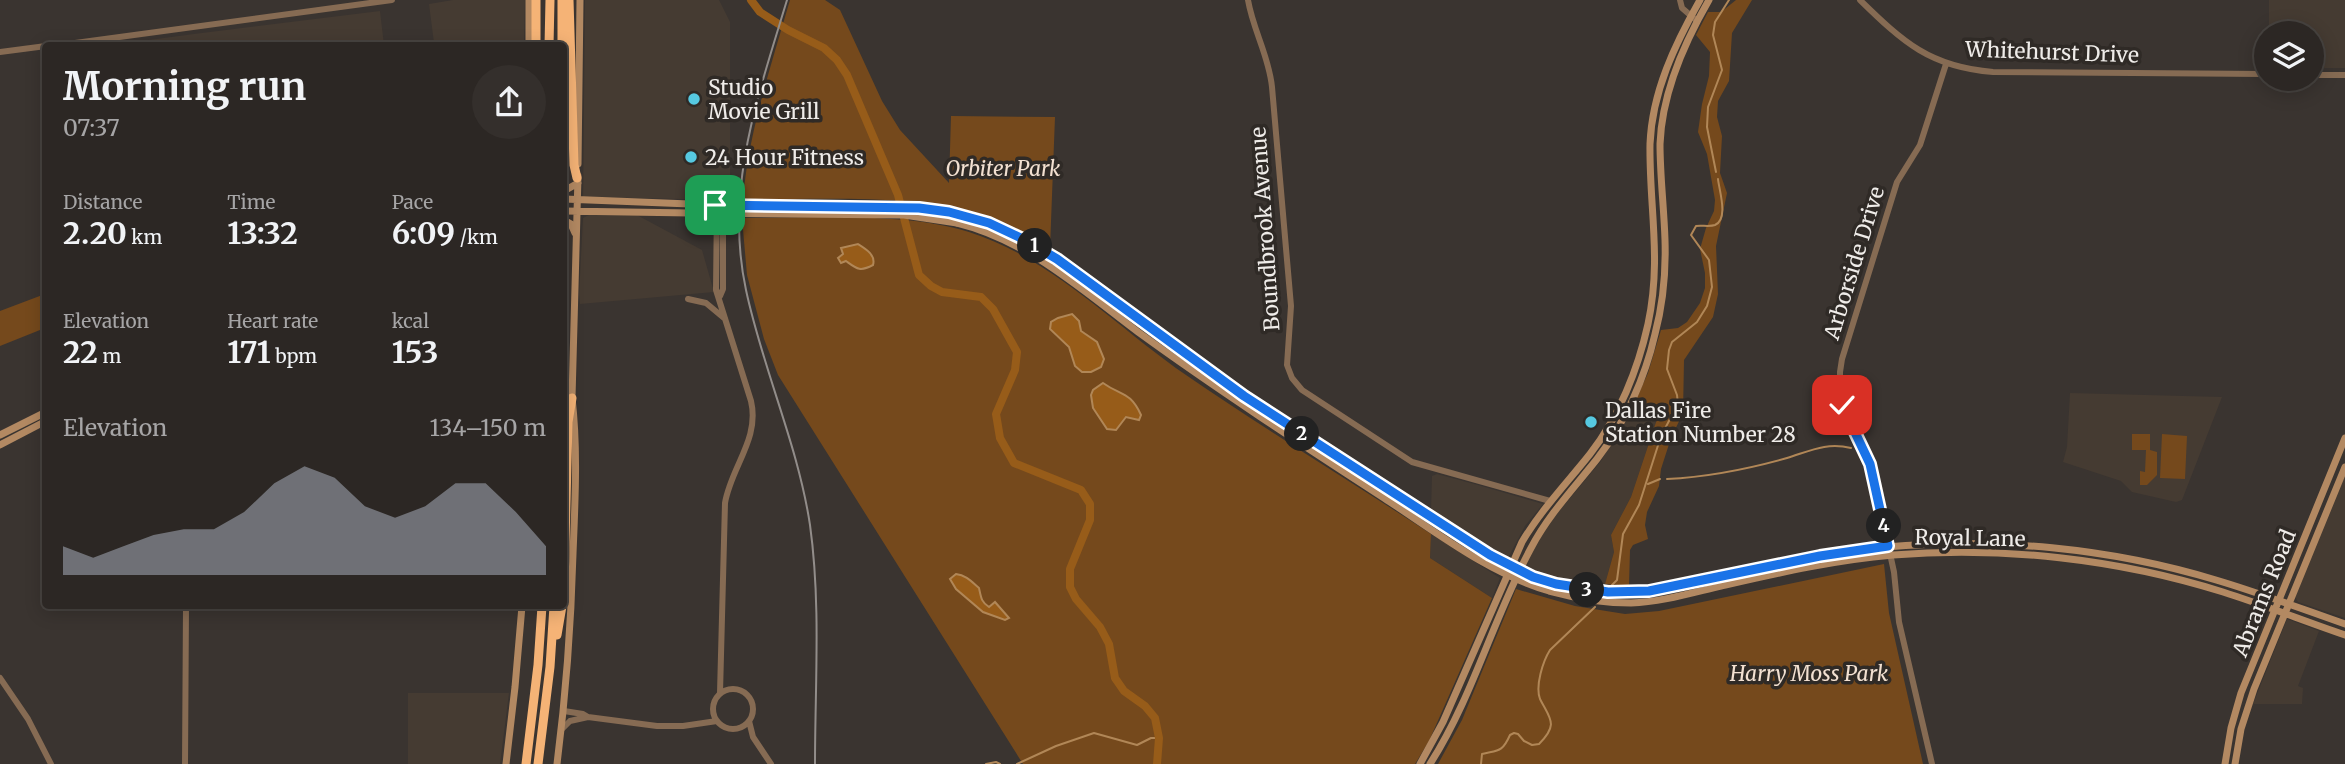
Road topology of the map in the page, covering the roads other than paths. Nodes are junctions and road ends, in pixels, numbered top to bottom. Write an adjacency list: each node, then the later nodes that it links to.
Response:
1 (392, 0): 14 (street)
2 (529, 0): 15 (main road)
3 (536, 0): 16 (highway)
4 (550, 0): 17 (highway)
5 (562, 0): 18 (highway)
6 (569, 0): 25 (highway)
7 (580, 0): 25 (main road)
8 (1248, 0): 51 (street, Boundbrook Avenue)
9 (1680, 0): 13 (street)
10 (1700, 0): 13 (main road)
11 (1709, 0): 13 (main road)
12 (1860, 0): 21 (street, Whitehurst Drive)
13 (1694, 18): 37 (main road); 38 (main road)
14 (82, 42)
15 (529, 42)
16 (536, 42)
17 (550, 42)
18 (562, 42)
19 (42, 47): 20 (street)
20 (0, 52)
21 (1946, 64): 22 (street, Whitehurst Drive); 54 (street, Arborside Drive)
22 (2254, 74)
23 (2324, 75): 24 (street)
24 (2345, 75)
25 (578, 181): 26 (main road); 28 (main road)
26 (567, 189)
27 (567, 199): 28 (main road, Royal Lane)
28 (578, 200): 29 (main road, Royal Lane); 31 (main road)
29 (690, 209): 31 (main road, Royal Lane); 56 (main road, Royal Lane, bridge)
30 (567, 211): 31 (main road, Royal Lane)
31 (577, 212): 33 (main road)
32 (567, 222): 33 (main road)
33 (577, 237): 39 (main road)
34 (720, 296): 34 (street); 36 (street)
35 (688, 299): 36 (street)
36 (726, 320): 74 (street)
37 (1633, 373): 38 (main road); 40 (main road)
38 (1642, 376): 42 (main road)
39 (572, 398): 49 (highway); 78 (main road)
40 (1615, 414): 42 (main road); 48 (main road)
41 (42, 415): 44 (main road)
42 (1623, 419): 48 (main road)
43 (42, 422): 44 (main road)
44 (31, 424): 45 (main road); 47 (main road)
45 (0, 435)
46 (2345, 438): 52 (main road, Abrams Road)
47 (0, 445)
48 (1595, 455): 51 (main road); 57 (main road)
49 (567, 462)
50 (2345, 467): 53 (main road, Abrams Road)
51 (1550, 501): 56 (main road)
52 (2314, 515): 53 (main road); 60 (main road, Abrams Road)
53 (2323, 519): 61 (main road, Abrams Road)
54 (1888, 546): 55 (street, Arborside Drive); 58 (main road, Royal Lane); 60 (main road, Royal Lane)
55 (1890, 555): 59 (main road, Royal Lane); 67 (main road, Royal Lane); 96 (street, Arborside Drive)
56 (1509, 570): 57 (main road, Royal Lane); 71 (main road)
57 (1518, 575): 58 (main road, Royal Lane); 59 (main road, Royal Lane); 72 (main road)
58 (1599, 591): 59 (main road)
59 (1597, 601)
60 (2279, 601): 61 (main road, Royal Lane); 67 (main road, Abrams Road)
61 (2288, 604): 68 (main road, Abrams Road); 69 (main road, Royal Lane)
62 (186, 609): 88 (street)
63 (522, 609): 89 (main road)
64 (542, 609): 90 (highway)
65 (554, 609): 73 (highway)
66 (561, 609): 73 (highway)
67 (2276, 610): 68 (main road, Royal Lane); 97 (main road, Abrams Road)
68 (2284, 614): 70 (main road, Royal Lane); 98 (main road, Abrams Road)
69 (2345, 624)
70 (2345, 635)
71 (1471, 658): 72 (main road); 94 (main road)
72 (1480, 663): 95 (main road)
73 (550, 667): 91 (highway)
74 (720, 674): 76 (street); 77 (street)
75 (0, 678): 87 (street)
76 (731, 688): 77 (street); 82 (street)
77 (720, 693): 79 (street)
78 (564, 711): 80 (street); 85 (main road)
79 (712, 711): 81 (street); 83 (street)
80 (588, 717): 83 (street); 85 (street)
81 (717, 721): 83 (street); 84 (street)
82 (749, 721): 84 (street); 86 (street)
83 (694, 724)
84 (740, 728): 86 (street)
85 (561, 730): 92 (main road)
86 (753, 737): 93 (street)
87 (51, 764)
88 (184, 764)
89 (506, 764)
90 (526, 764)
91 (538, 764)
92 (557, 764)
93 (771, 764)
94 (1420, 764)
95 (1430, 764)
96 (1931, 764)
97 (2225, 764)
98 (2235, 764)

